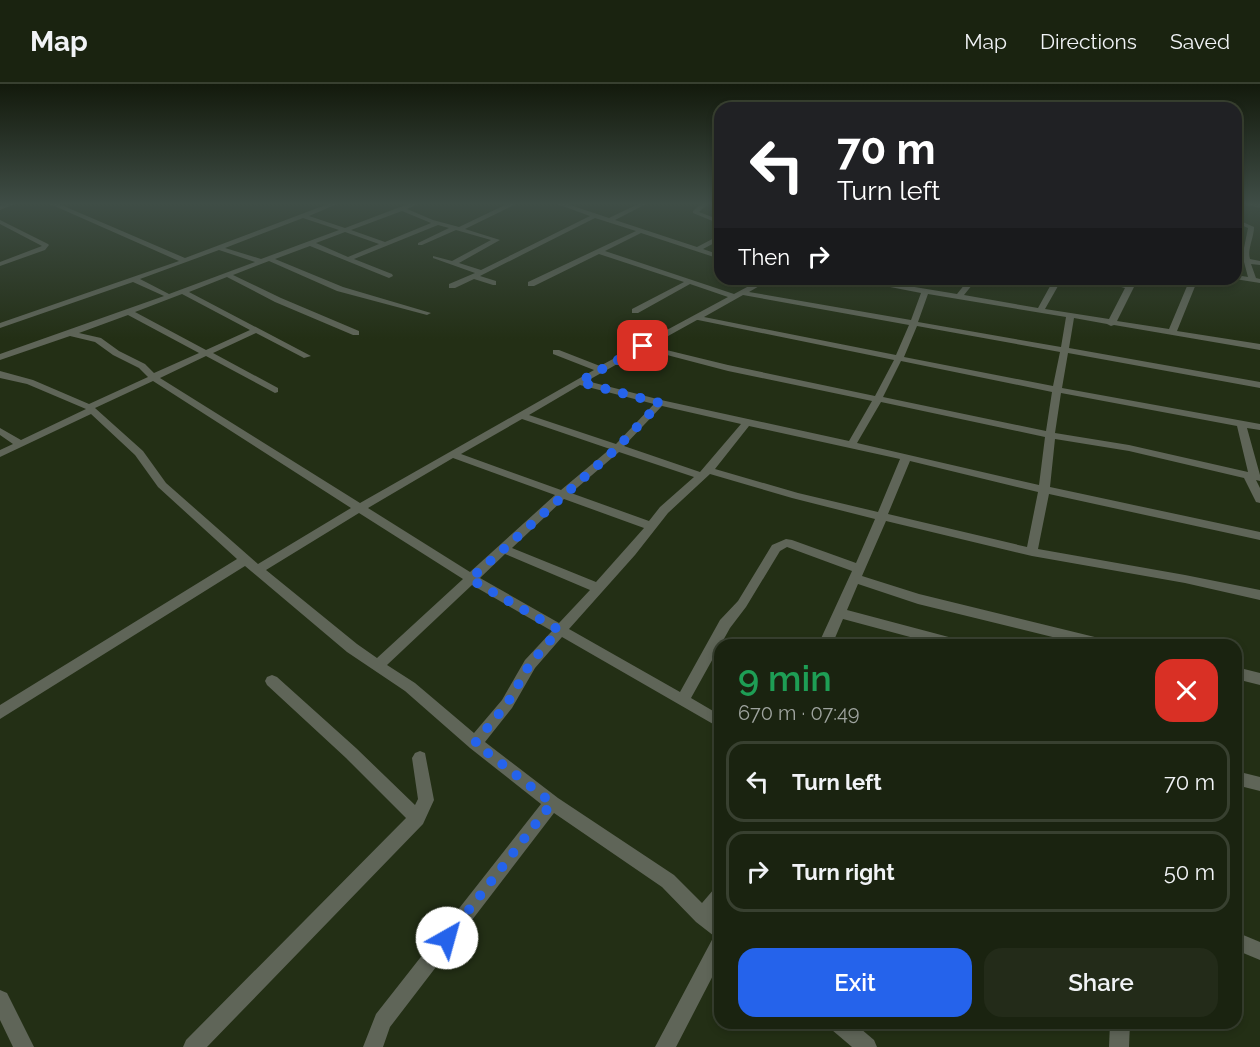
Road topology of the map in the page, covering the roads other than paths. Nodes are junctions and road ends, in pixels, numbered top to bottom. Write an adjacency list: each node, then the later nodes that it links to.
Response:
1 (43, 249): 24 (street)
2 (156, 249): 20 (street)
3 (216, 249): 20 (street)
4 (222, 249): 18 (street)
5 (294, 249): 18 (street)
6 (323, 249): 17 (street)
7 (373, 249): 17 (street)
8 (482, 249): 22 (street)
9 (529, 249): 26 (street)
10 (602, 249): 14 (street)
11 (693, 249): 13 (street)
12 (1247, 249): 21 (street)
13 (696, 250): 15 (street)
14 (598, 251): 31 (street); 33 (street)
15 (714, 255)
16 (435, 257): 22 (street)
17 (348, 259): 27 (street)
18 (266, 260): 25 (street); 50 (street)
19 (1242, 260): 21 (street)
20 (184, 261): 29 (street)
21 (1247, 261): 23 (street); 30 (street)
22 (453, 263): 26 (street)
23 (1260, 263)
24 (0, 264)
25 (228, 275): 42 (street); 59 (street)
26 (478, 275): 32 (street); 40 (street)
27 (389, 276)
28 (1242, 278): 30 (street)
29 (133, 279): 44 (street); 55 (street)
30 (1257, 281)
31 (689, 282): 45 (street); 48 (street)
32 (493, 283)
33 (531, 284)
34 (756, 285): 45 (street)
35 (886, 285): 43 (street)
36 (969, 285): 46 (street)
37 (1055, 285): 47 (street)
38 (1120, 285): 41 (street)
39 (1192, 285): 57 (street)
40 (452, 286)
41 (1129, 287): 54 (street)
42 (184, 292): 49 (street); 56 (street)
43 (925, 292): 46 (street); 53 (street)
44 (166, 294)
45 (739, 295): 52 (street); 53 (street)
46 (959, 296): 47 (street)
47 (1040, 310): 51 (street)
48 (635, 311)
49 (129, 312): 58 (street); 64 (street)
50 (427, 313)
51 (1070, 316): 54 (street); 63 (street)
52 (698, 318): 60 (street); 67 (street)
53 (915, 323): 63 (street); 67 (street)
54 (1111, 324): 57 (street)
55 (0, 326)
56 (256, 330): 64 (street); 65 (street)
57 (1172, 332): 61 (street)
58 (70, 333): 66 (street); 70 (street)
59 (356, 333)
60 (643, 346): 68 (street); 75 (street)
61 (1260, 347)
62 (556, 352): 68 (street)
63 (1065, 352): 72 (street); 74 (street)
64 (207, 353): 70 (street); 73 (street)
65 (307, 356)
66 (0, 357)
67 (898, 358): 74 (street); 75 (street)
68 (600, 369): 71 (street)
69 (0, 374): 77 (street)
70 (154, 378): 77 (street); 95 (street)
71 (579, 382): 76 (street); 78 (street)
72 (1260, 385)
73 (275, 390)
74 (1059, 390): 80 (street); 83 (street)
75 (878, 399): 83 (street); 85 (street)
76 (660, 403): 79 (street); 86 (street)
77 (90, 408): 84 (street); 101 (street)
78 (523, 416): 86 (street); 88 (street)
79 (748, 422): 85 (street); 90 (street)
80 (1241, 423): 81 (street); 91 (street)
81 (1260, 427)
82 (0, 431): 84 (street)
83 (1051, 435): 91 (street); 92 (street)
84 (20, 444): 87 (street)
85 (852, 444): 89 (street)
86 (617, 448): 90 (street); 93 (street)
87 (0, 454)
88 (454, 455): 93 (street); 95 (street)
89 (906, 457): 92 (street); 96 (street)
90 (705, 473): 96 (street); 97 (street)
91 (1254, 476): 94 (street)
92 (1044, 490): 98 (street); 100 (street)
93 (564, 494): 97 (street); 99 (street)
94 (1260, 500)
95 (359, 508): 101 (street); 103 (street)
96 (882, 514): 100 (street); 102 (street)
97 (651, 526): 104 (street)
98 (1260, 537)
99 (504, 549): 103 (street); 104 (street)
100 (1032, 552): 105 (street)
101 (251, 565): 113 (street); 118 (street)
102 (856, 573): 106 (street); 108 (street); 111 (street)
103 (470, 579): 107 (street); 113 (street)
104 (598, 588): 107 (street)
105 (1260, 596)
106 (839, 613): 109 (street); 110 (street)
107 (559, 630): 117 (street); 120 (street)
108 (717, 639)
109 (828, 639)
110 (937, 639)
111 (1062, 639)
112 (714, 644): 117 (street)
113 (378, 665): 120 (street)
114 (1242, 674): 115 (street)
115 (1260, 679)
116 (272, 681): 125 (street)
117 (682, 701): 119 (street)
118 (0, 713)
119 (714, 719)
120 (475, 743): 124 (street)
121 (420, 758): 125 (street)
122 (1242, 780): 123 (street)
123 (1260, 784)
124 (552, 803): 127 (street); 137 (street)
125 (417, 818): 136 (street)
126 (714, 902): 127 (street)
127 (702, 916): 128 (street)
128 (714, 925)
129 (1242, 944): 130 (street)
130 (1260, 951)
131 (714, 954): 138 (street)
132 (0, 1000): 135 (street)
133 (846, 1029): 139 (street)
134 (1120, 1029): 140 (street)
135 (24, 1047)
136 (194, 1047)
137 (373, 1047)
138 (665, 1047)
139 (867, 1047)
140 (1119, 1047)

